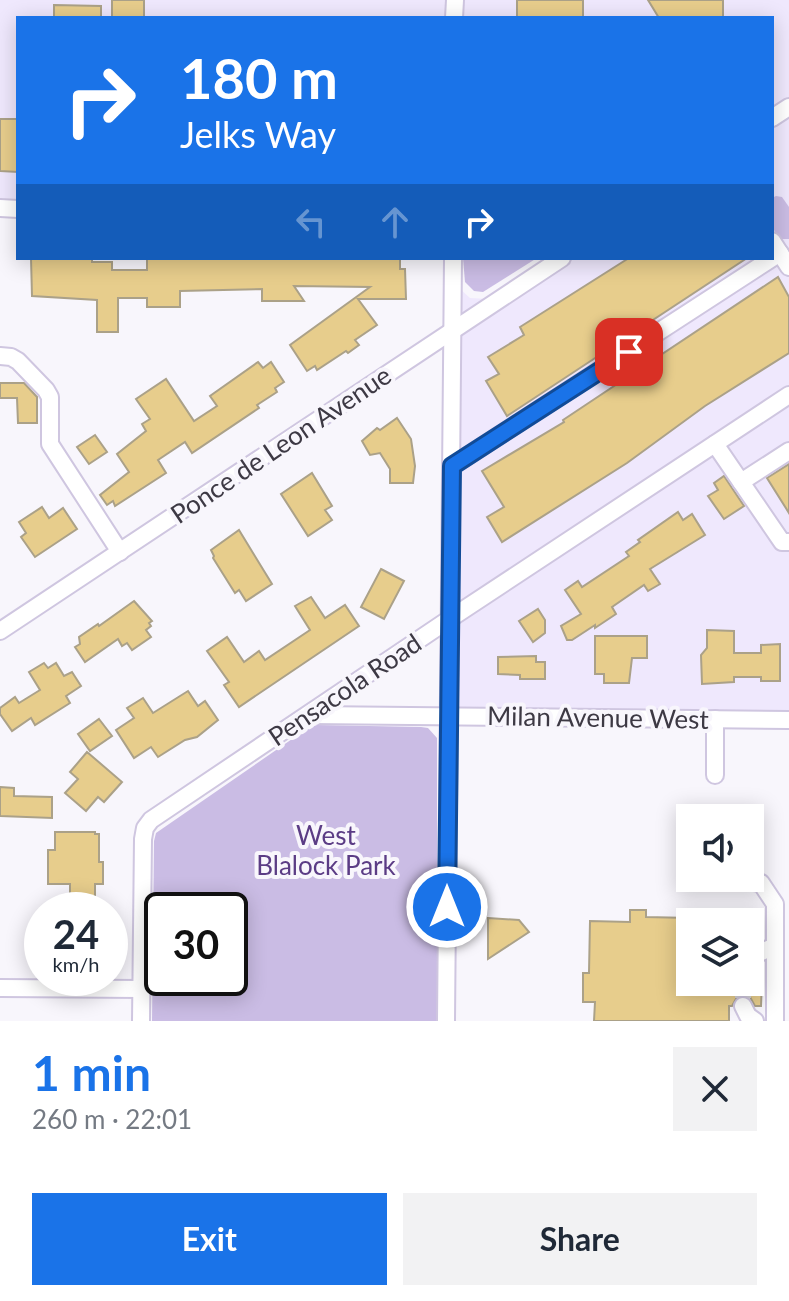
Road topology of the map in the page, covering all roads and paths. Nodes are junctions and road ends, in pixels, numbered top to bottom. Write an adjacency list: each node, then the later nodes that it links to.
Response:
1 (453, 260): 4 (street)
2 (559, 260): 4 (street, Ponce de Leon Avenue)
3 (771, 260): 9 (street)
4 (452, 331): 9 (street); 12 (street, Ponce de Leon Avenue)
5 (0, 356): 12 (street)
6 (789, 395): 7 (street, Pensacola Road)
7 (715, 444): 10 (street); 13 (street, Pensacola Road)
8 (789, 451): 10 (street)
9 (452, 466): 13 (street)
10 (741, 482): 11 (street)
11 (789, 542)
12 (120, 552): 14 (street, Ponce de Leon Avenue)
13 (451, 618): 15 (street, Pensacola Road); 16 (street)
14 (0, 631)
15 (310, 715): 16 (street, Milan Avenue West); 26 (street, Pensacola Road)
16 (448, 716): 17 (street, Milan Avenue West); 29 (street)
17 (715, 719): 18 (street, Milan Avenue West); 19 (street)
18 (789, 720)
19 (715, 775)
20 (764, 887): 21 (street)
21 (769, 894): 22 (street); 23 (street)
22 (789, 895)
23 (775, 946): 24 (street); 31 (street)
24 (764, 951)
25 (0, 988): 26 (street)
26 (141, 989): 28 (street, Pensacola Road)
27 (743, 1006): 30 (street)
28 (141, 1021)
29 (446, 1021)
30 (755, 1021)
31 (775, 1021)

